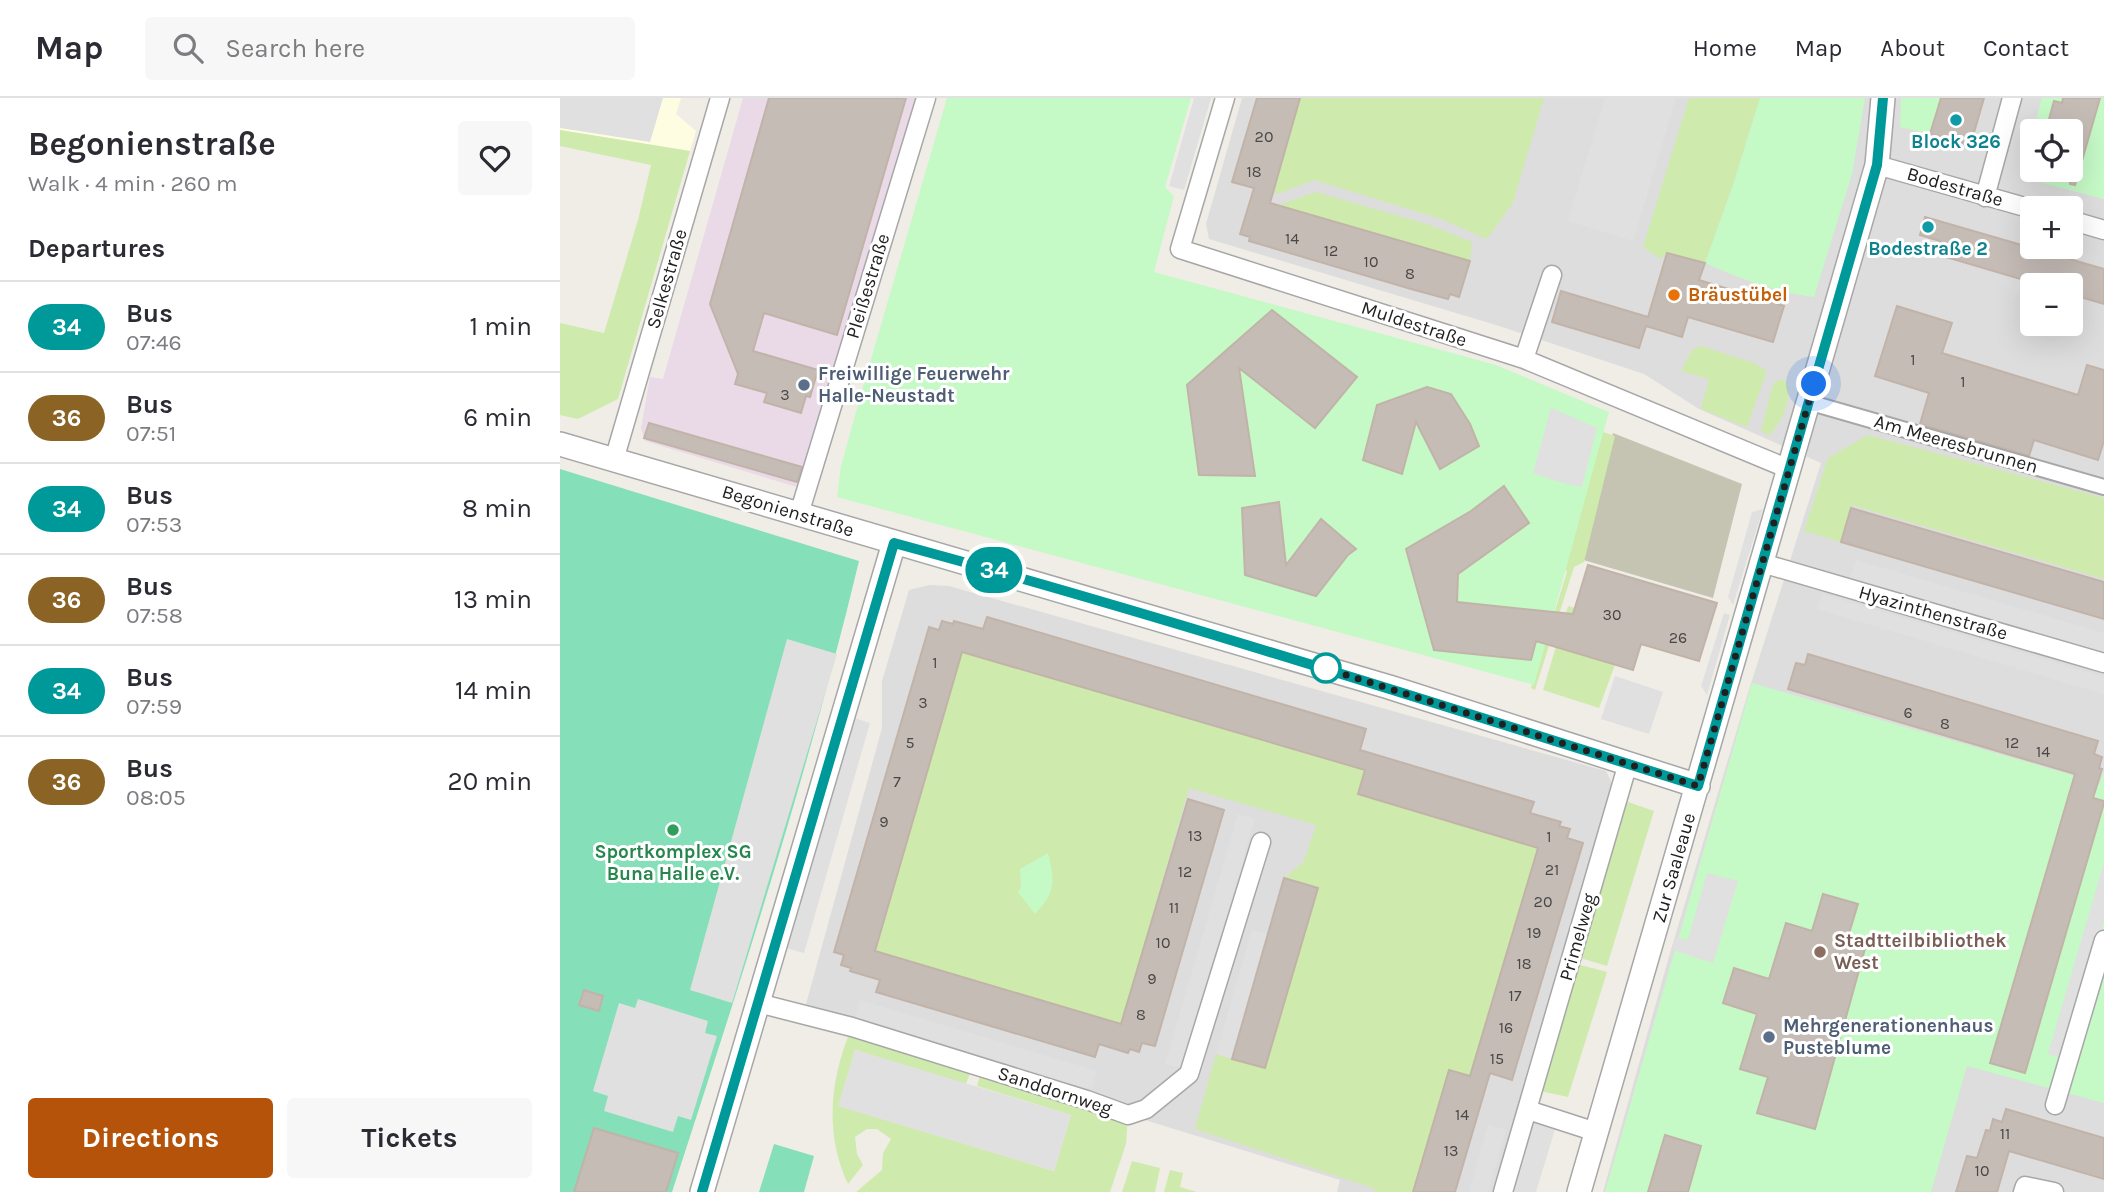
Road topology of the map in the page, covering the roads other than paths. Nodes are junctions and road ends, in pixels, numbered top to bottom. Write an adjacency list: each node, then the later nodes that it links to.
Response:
1 (720, 98): 15 (street, Selkestraße)
2 (926, 98): 18 (street, Pleißestraße)
3 (1225, 98): 12 (street, Muldestraße)
4 (1883, 98): 6 (street, Zur Saaleaue)
5 (2012, 98): 7 (street)
6 (1877, 165): 7 (street, Bodestraße); 13 (street, Zur Saaleaue)
7 (1985, 197): 8 (street, Bodestraße)
8 (2020, 206)
9 (2083, 224): 10 (street)
10 (2104, 230)
11 (1552, 275): 12 (street)
12 (1524, 359): 16 (street, Muldestraße)
13 (1808, 402): 16 (street, Zur Saaleaue); 17 (street, Am Meeresbrunnen)
14 (560, 444): 15 (street, Begonienstraße)
15 (614, 460): 18 (street, Begonienstraße)
16 (1789, 469): 20 (street, Zur Saaleaue)
17 (2104, 487)
18 (799, 514): 19 (street, Begonienstraße)
19 (894, 543): 22 (street, Begonienstraße); 26 (street)
20 (1762, 563): 21 (street, Hyazinthenstraße); 23 (street, Zur Saaleaue)
21 (2104, 663)
22 (1628, 763): 23 (street, Begonienstraße); 28 (street, Primelweg)
23 (1698, 786): 29 (street, Zur Saaleaue)
24 (1261, 842): 26 (street, Sanddornweg)
25 (2104, 940): 27 (street)
26 (758, 1003): 30 (street)
27 (2055, 1105)
28 (1528, 1110): 29 (street); 31 (street, Primelweg)
29 (1597, 1132): 32 (street, Zur Saaleaue)
30 (702, 1192)
31 (1503, 1192)
32 (1579, 1192)
33 (2023, 1192): 34 (street)
34 (2054, 1192)

